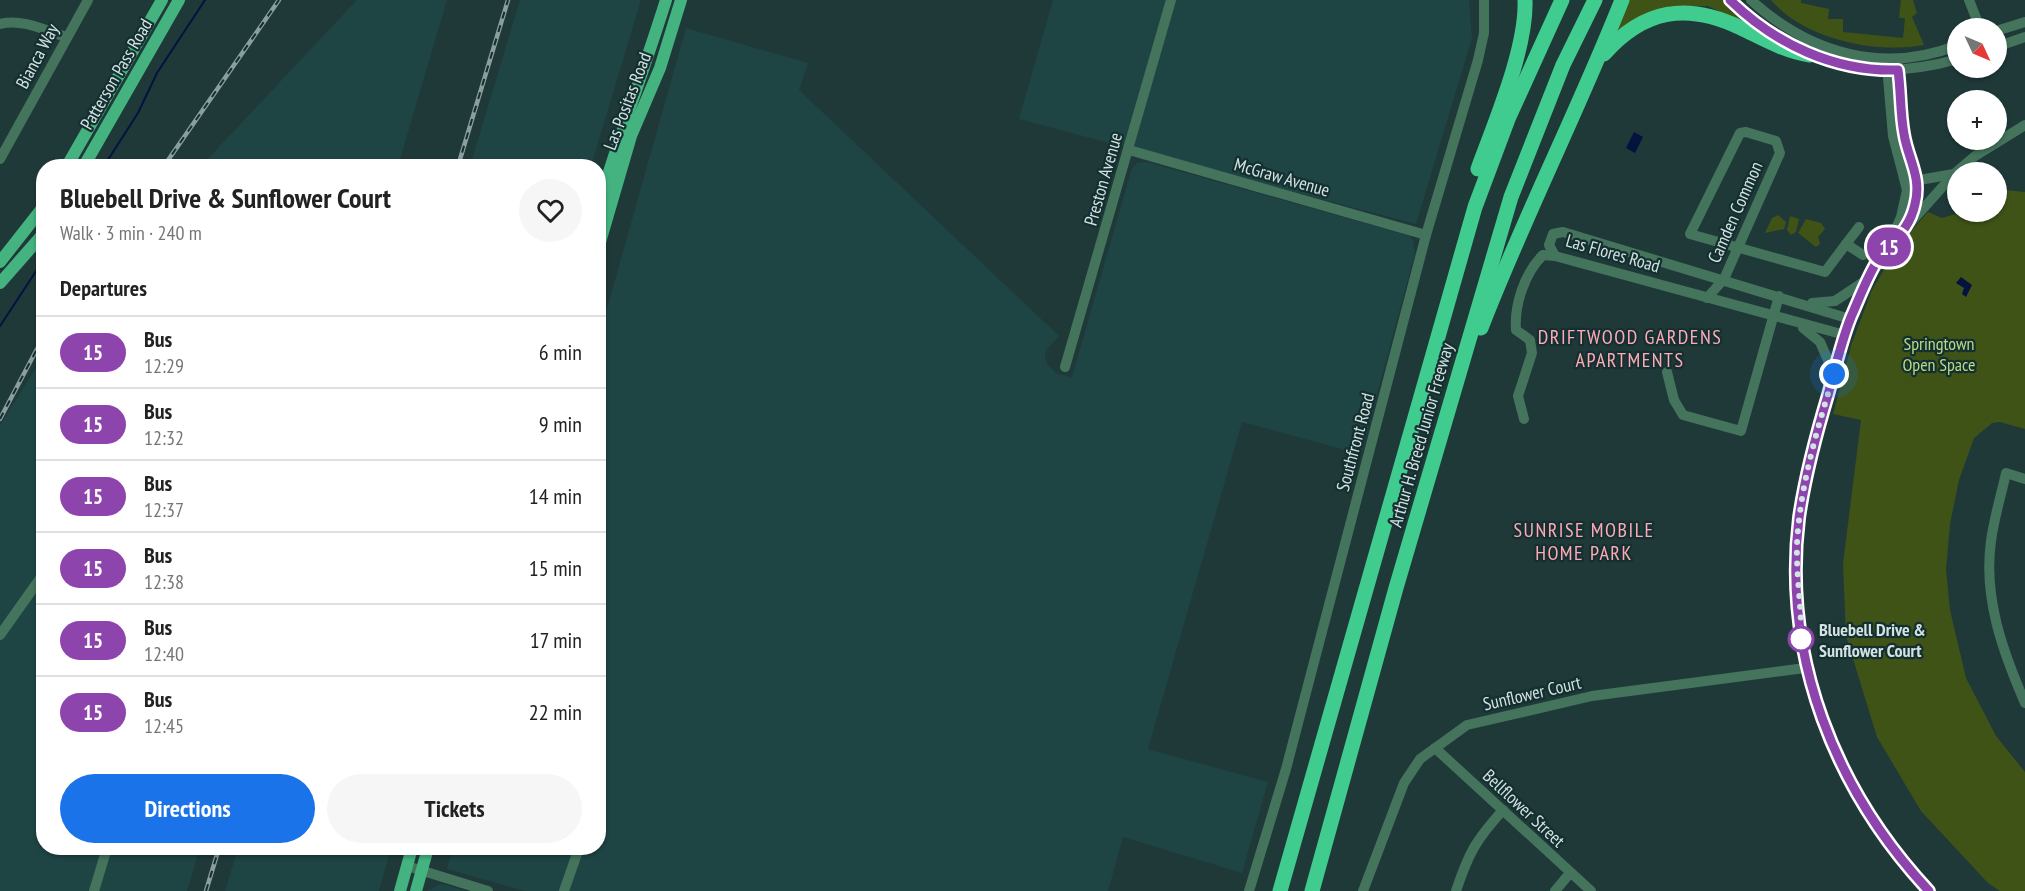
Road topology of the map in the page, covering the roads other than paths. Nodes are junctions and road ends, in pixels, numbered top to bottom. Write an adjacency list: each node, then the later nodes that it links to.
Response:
1 (88, 0): 19 (street, Bianca Way)
2 (162, 0): 30 (main road, Patterson Pass Road)
3 (179, 0): 31 (main road, Patterson Pass Road)
4 (666, 0): 34 (main road, Las Positas Road)
5 (681, 0): 40 (main road, Las Positas Road)
6 (1171, 0): 28 (street, Preston Avenue)
7 (1484, 0): 43 (street, Southfront Road)
8 (1525, 0): 38 (highway)
9 (1562, 0): 38 (highway, Arthur H. Breed Junior Freeway)
10 (1594, 0): 64 (highway, Arthur H. Breed Junior Freeway)
11 (1622, 0): 25 (highway)
12 (1730, 0): 23 (street)
13 (1751, 0): 26 (street)
14 (1970, 0): 15 (street)
15 (1976, 18)
16 (2025, 22): 18 (street)
17 (0, 24): 19 (street)
18 (2007, 28)
19 (66, 37): 29 (street, Bianca Way)
20 (2025, 37): 21 (street)
21 (2007, 43)
22 (1947, 49): 26 (street)
23 (1810, 55): 25 (highway); 26 (street)
24 (1947, 60): 26 (street)
25 (1598, 61): 64 (highway)
26 (1892, 65): 35 (street); 37 (street)
27 (2025, 125): 32 (street)
28 (1129, 150): 43 (street, McGraw Avenue); 61 (street, Preston Avenue)
29 (0, 159)
30 (71, 159)
31 (88, 159)
32 (1968, 162)
33 (1947, 175): 35 (street)
34 (606, 180)
35 (1918, 180): 37 (street); 41 (street)
36 (1947, 182): 41 (street)
37 (1906, 183): 47 (street)
38 (1475, 207): 86 (highway, Arthur H. Breed Junior Freeway)
39 (36, 216): 50 (main road)
40 (606, 222)
41 (1908, 226): 47 (street)
42 (1859, 227): 45 (street)
43 (1426, 235): 85 (street, Southfront Road)
44 (36, 242): 53 (main road)
45 (1846, 244): 46 (street); 48 (street)
46 (1736, 247): 46 (street, Camden Common); 51 (street, Camden Common)
47 (1888, 248): 52 (street)
48 (1863, 255)
49 (1555, 256): 51 (street, Las Flores Road); 55 (street, Las Flores Road); 65 (street)
50 (0, 262)
51 (1724, 279): 54 (street, Las Flores Road); 55 (street, Camden Common)
52 (1868, 279): 56 (street, Las Flores Road); 58 (street)
53 (0, 283)
54 (1779, 296): 56 (street, Las Flores Road); 57 (street)
55 (1707, 298): 57 (street, Las Flores Road)
56 (1800, 302): 58 (street, Las Flores Road)
57 (1773, 316): 59 (street, Las Flores Road); 62 (street)
58 (1850, 319): 60 (street)
59 (1792, 321): 60 (street, Las Flores Road); 63 (street, Las Flores Road)
60 (1845, 335): 63 (street)
61 (1065, 367)
62 (1667, 372)
63 (1834, 374): 69 (street)
64 (1451, 403): 87 (highway, Arthur H. Breed Junior Freeway)
65 (1524, 419)
66 (2025, 479): 70 (street)
67 (36, 584): 68 (street)
68 (0, 635)
69 (1805, 668): 71 (street, Sunflower Court); 92 (street)
70 (2025, 703)
71 (1435, 748): 72 (street, Bellflower Street); 88 (street, Sunflower Court)
72 (1503, 810): 79 (street, Bellflower Street); 89 (street)
73 (104, 855): 80 (street)
74 (410, 855): 77 (main road)
75 (426, 855): 78 (main road)
76 (577, 855): 84 (street)
77 (407, 866): 78 (street); 81 (main road)
78 (422, 871): 82 (main road); 83 (street)
79 (1570, 873): 90 (street); 91 (street, Bellflower Street)
80 (94, 891)
81 (400, 891)
82 (416, 891)
83 (489, 891)
84 (564, 891)
85 (1249, 891)
86 (1280, 891)
87 (1312, 891)
88 (1363, 891)
89 (1456, 891)
90 (1555, 891)
91 (1591, 891)
92 (1929, 891)

